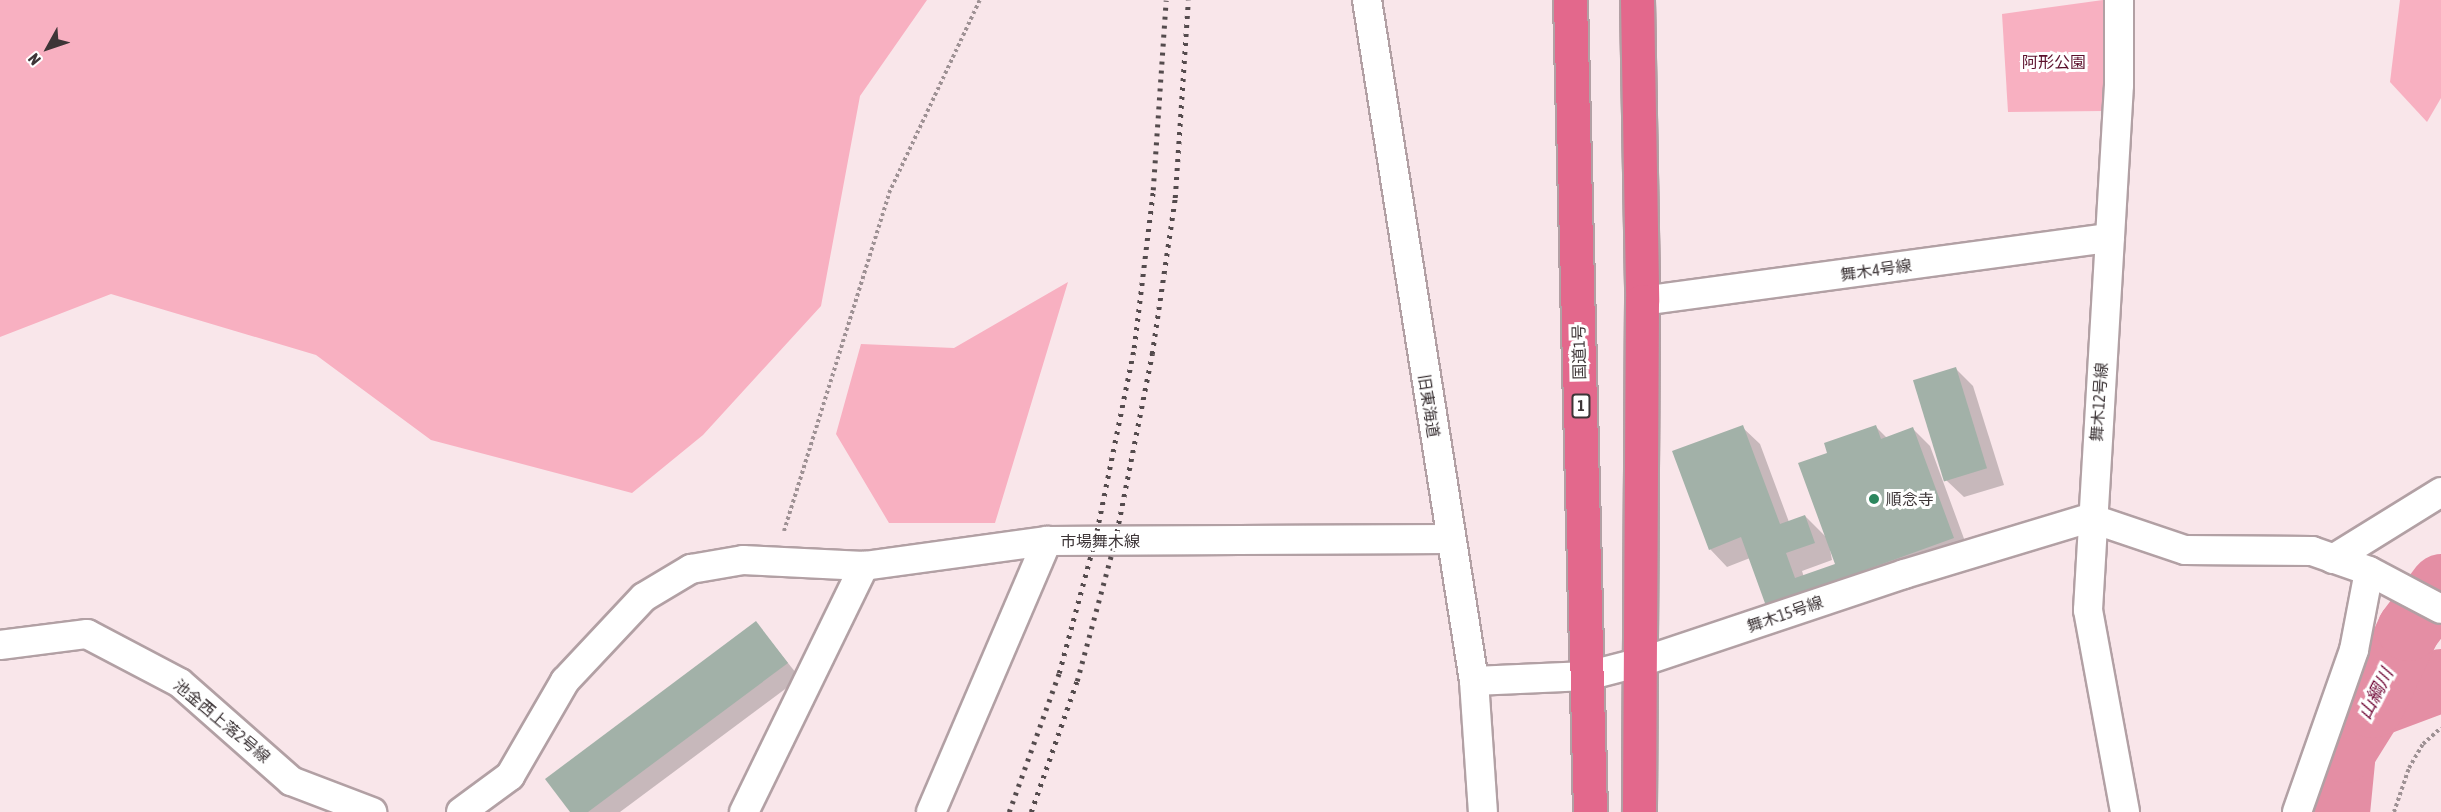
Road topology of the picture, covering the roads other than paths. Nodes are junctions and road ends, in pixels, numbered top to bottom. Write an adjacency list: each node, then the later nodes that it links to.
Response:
1 (1367, 0): 9 (street, 旧東海道)
2 (1570, 0): 17 (highway, 国道1号 / 1)
3 (1637, 0): 6 (highway)
4 (2119, 0): 5 (street, 舞木12号線)
5 (2110, 238): 6 (street, 舞木4号線); 8 (street, 舞木12号線)
6 (1642, 301): 16 (highway)
7 (2441, 492): 11 (street)
8 (2090, 518): 11 (street); 16 (street, 舞木15号線); 28 (street, 舞木12号線)
9 (1449, 539): 10 (street, 市場舞木線); 18 (street, 旧東海道)
10 (1047, 541): 12 (street); 23 (street, 市場舞木線)
11 (2333, 559): 13 (street)
12 (864, 566): 21 (street); 22 (street)
13 (2368, 571): 14 (street); 29 (street)
14 (2441, 609)
15 (0, 645): 20 (street, 池金西上落2号線)
16 (1641, 662): 17 (street, 舞木15号線); 19 (highway)
17 (1587, 676): 18 (street, 舞木15号線); 25 (highway, 国道1号 / 1)
18 (1474, 681): 24 (street, 旧東海道)
19 (1639, 761): 26 (highway); 27 (street)
20 (372, 812)
21 (461, 812)
22 (744, 812)
23 (931, 812)
24 (1483, 812)
25 (1590, 812)
26 (1639, 812)
27 (1651, 812)
28 (2125, 812)
29 (2297, 812)

